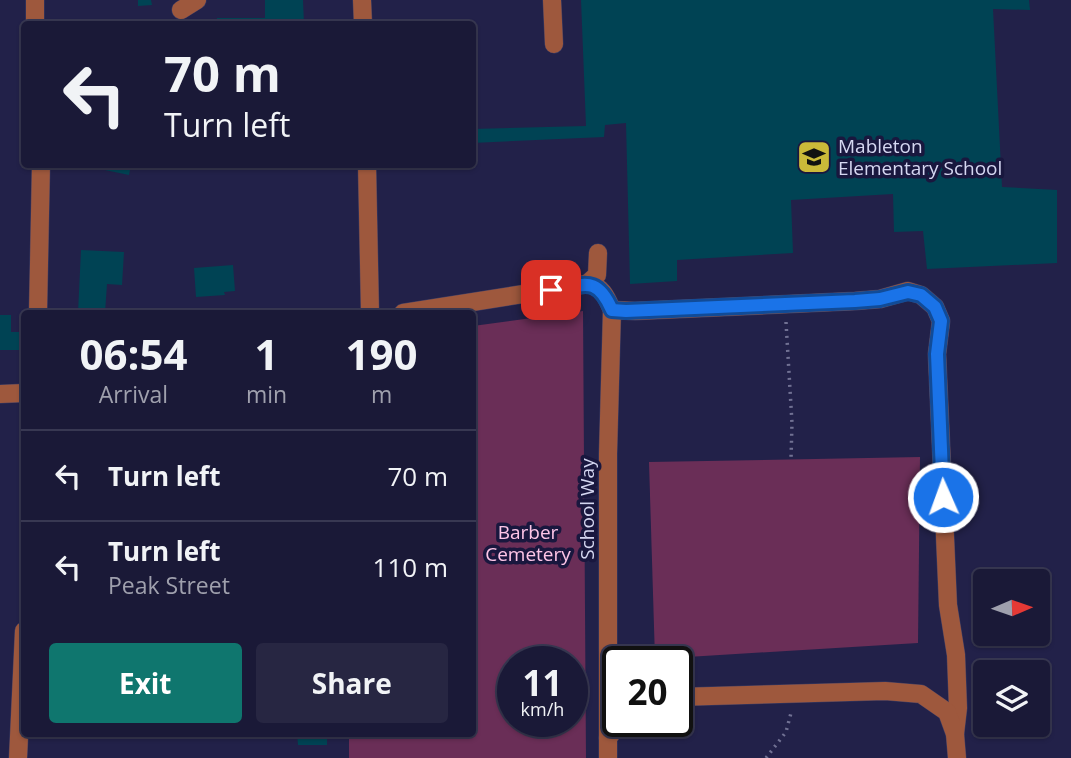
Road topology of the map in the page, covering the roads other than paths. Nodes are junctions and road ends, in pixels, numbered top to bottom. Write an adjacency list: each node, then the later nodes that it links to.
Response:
1 (35, 0): 6 (street)
2 (197, 0): 5 (street)
3 (362, 0): 7 (street)
4 (552, 0): 8 (street)
5 (181, 10)
6 (35, 21)
7 (363, 21)
8 (554, 44)
9 (41, 168): 13 (street)
10 (367, 168): 14 (street)
11 (598, 253): 12 (street)
12 (591, 285): 15 (street); 16 (street)
13 (38, 310)
14 (370, 310)
15 (423, 310)
16 (612, 310): 19 (street, School Way); 23 (street)
17 (21, 393): 18 (street)
18 (0, 394)
19 (608, 638): 20 (street); 24 (street, School Way)
20 (611, 646)
21 (21, 694): 25 (street)
22 (693, 697): 23 (street)
23 (955, 734): 27 (street)
24 (608, 738): 26 (street, School Way)
25 (18, 758)
26 (608, 758)
27 (957, 758)

